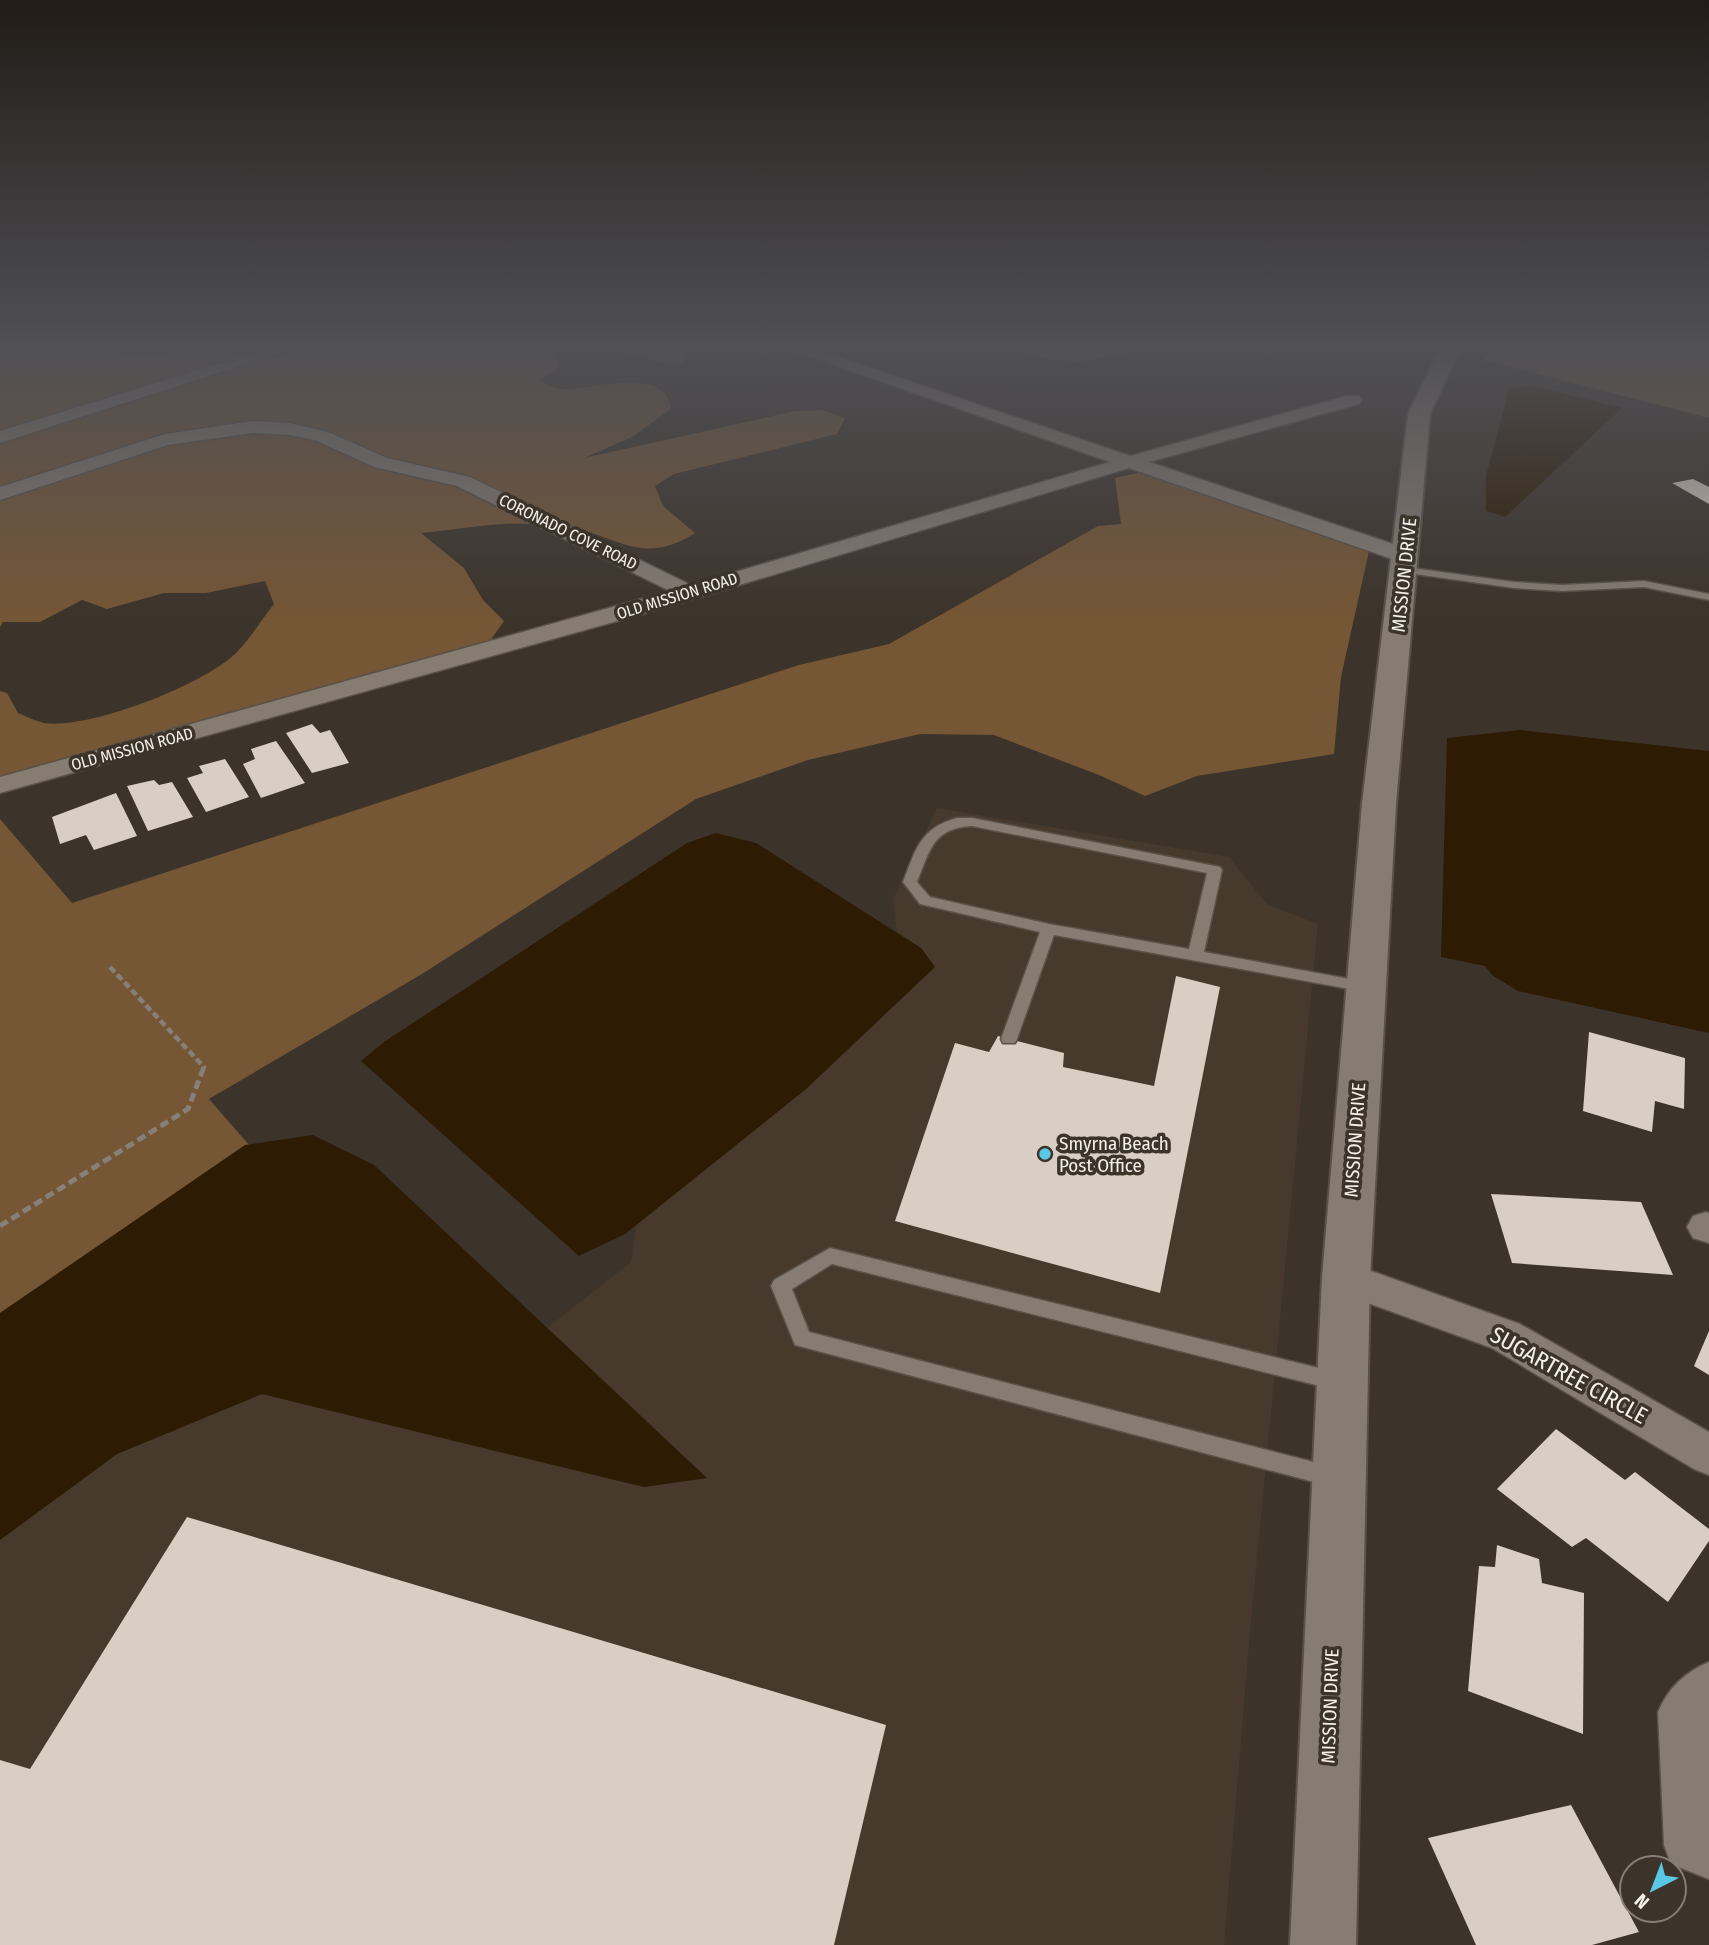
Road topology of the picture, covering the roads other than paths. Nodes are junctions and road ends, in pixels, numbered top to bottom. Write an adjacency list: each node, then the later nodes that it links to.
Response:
1 (188, 437): 7 (street, CORONADO COVE ROAD)
2 (323, 437): 9 (street, CORONADO COVE ROAD)
3 (1060, 437): 6 (street)
4 (1220, 437): 6 (street, OLD MISSION ROAD)
5 (1417, 437): 8 (street, MISSION DRIVE)
6 (1132, 461): 8 (street); 9 (street, OLD MISSION ROAD)
7 (0, 494)
8 (1406, 563): 10 (lane); 14 (street, MISSION DRIVE)
9 (688, 593): 11 (street, OLD MISSION ROAD)
10 (1709, 597)
11 (0, 785)
12 (1049, 929): 13 (lane); 13 (lane); 15 (lane)
13 (1195, 956): 14 (lane)
14 (1366, 987): 16 (street, MISSION DRIVE)
15 (1009, 1039)
16 (1346, 1278): 17 (street, MISSION DRIVE); 18 (street, SUGARTREE CIRCLE)
17 (1342, 1383): 19 (street, MISSION DRIVE); 19 (lane)
18 (1709, 1455)
19 (1339, 1479): 22 (street, MISSION DRIVE)
20 (1709, 1686): 21 (street)
21 (1709, 1853)
22 (1323, 1945)

